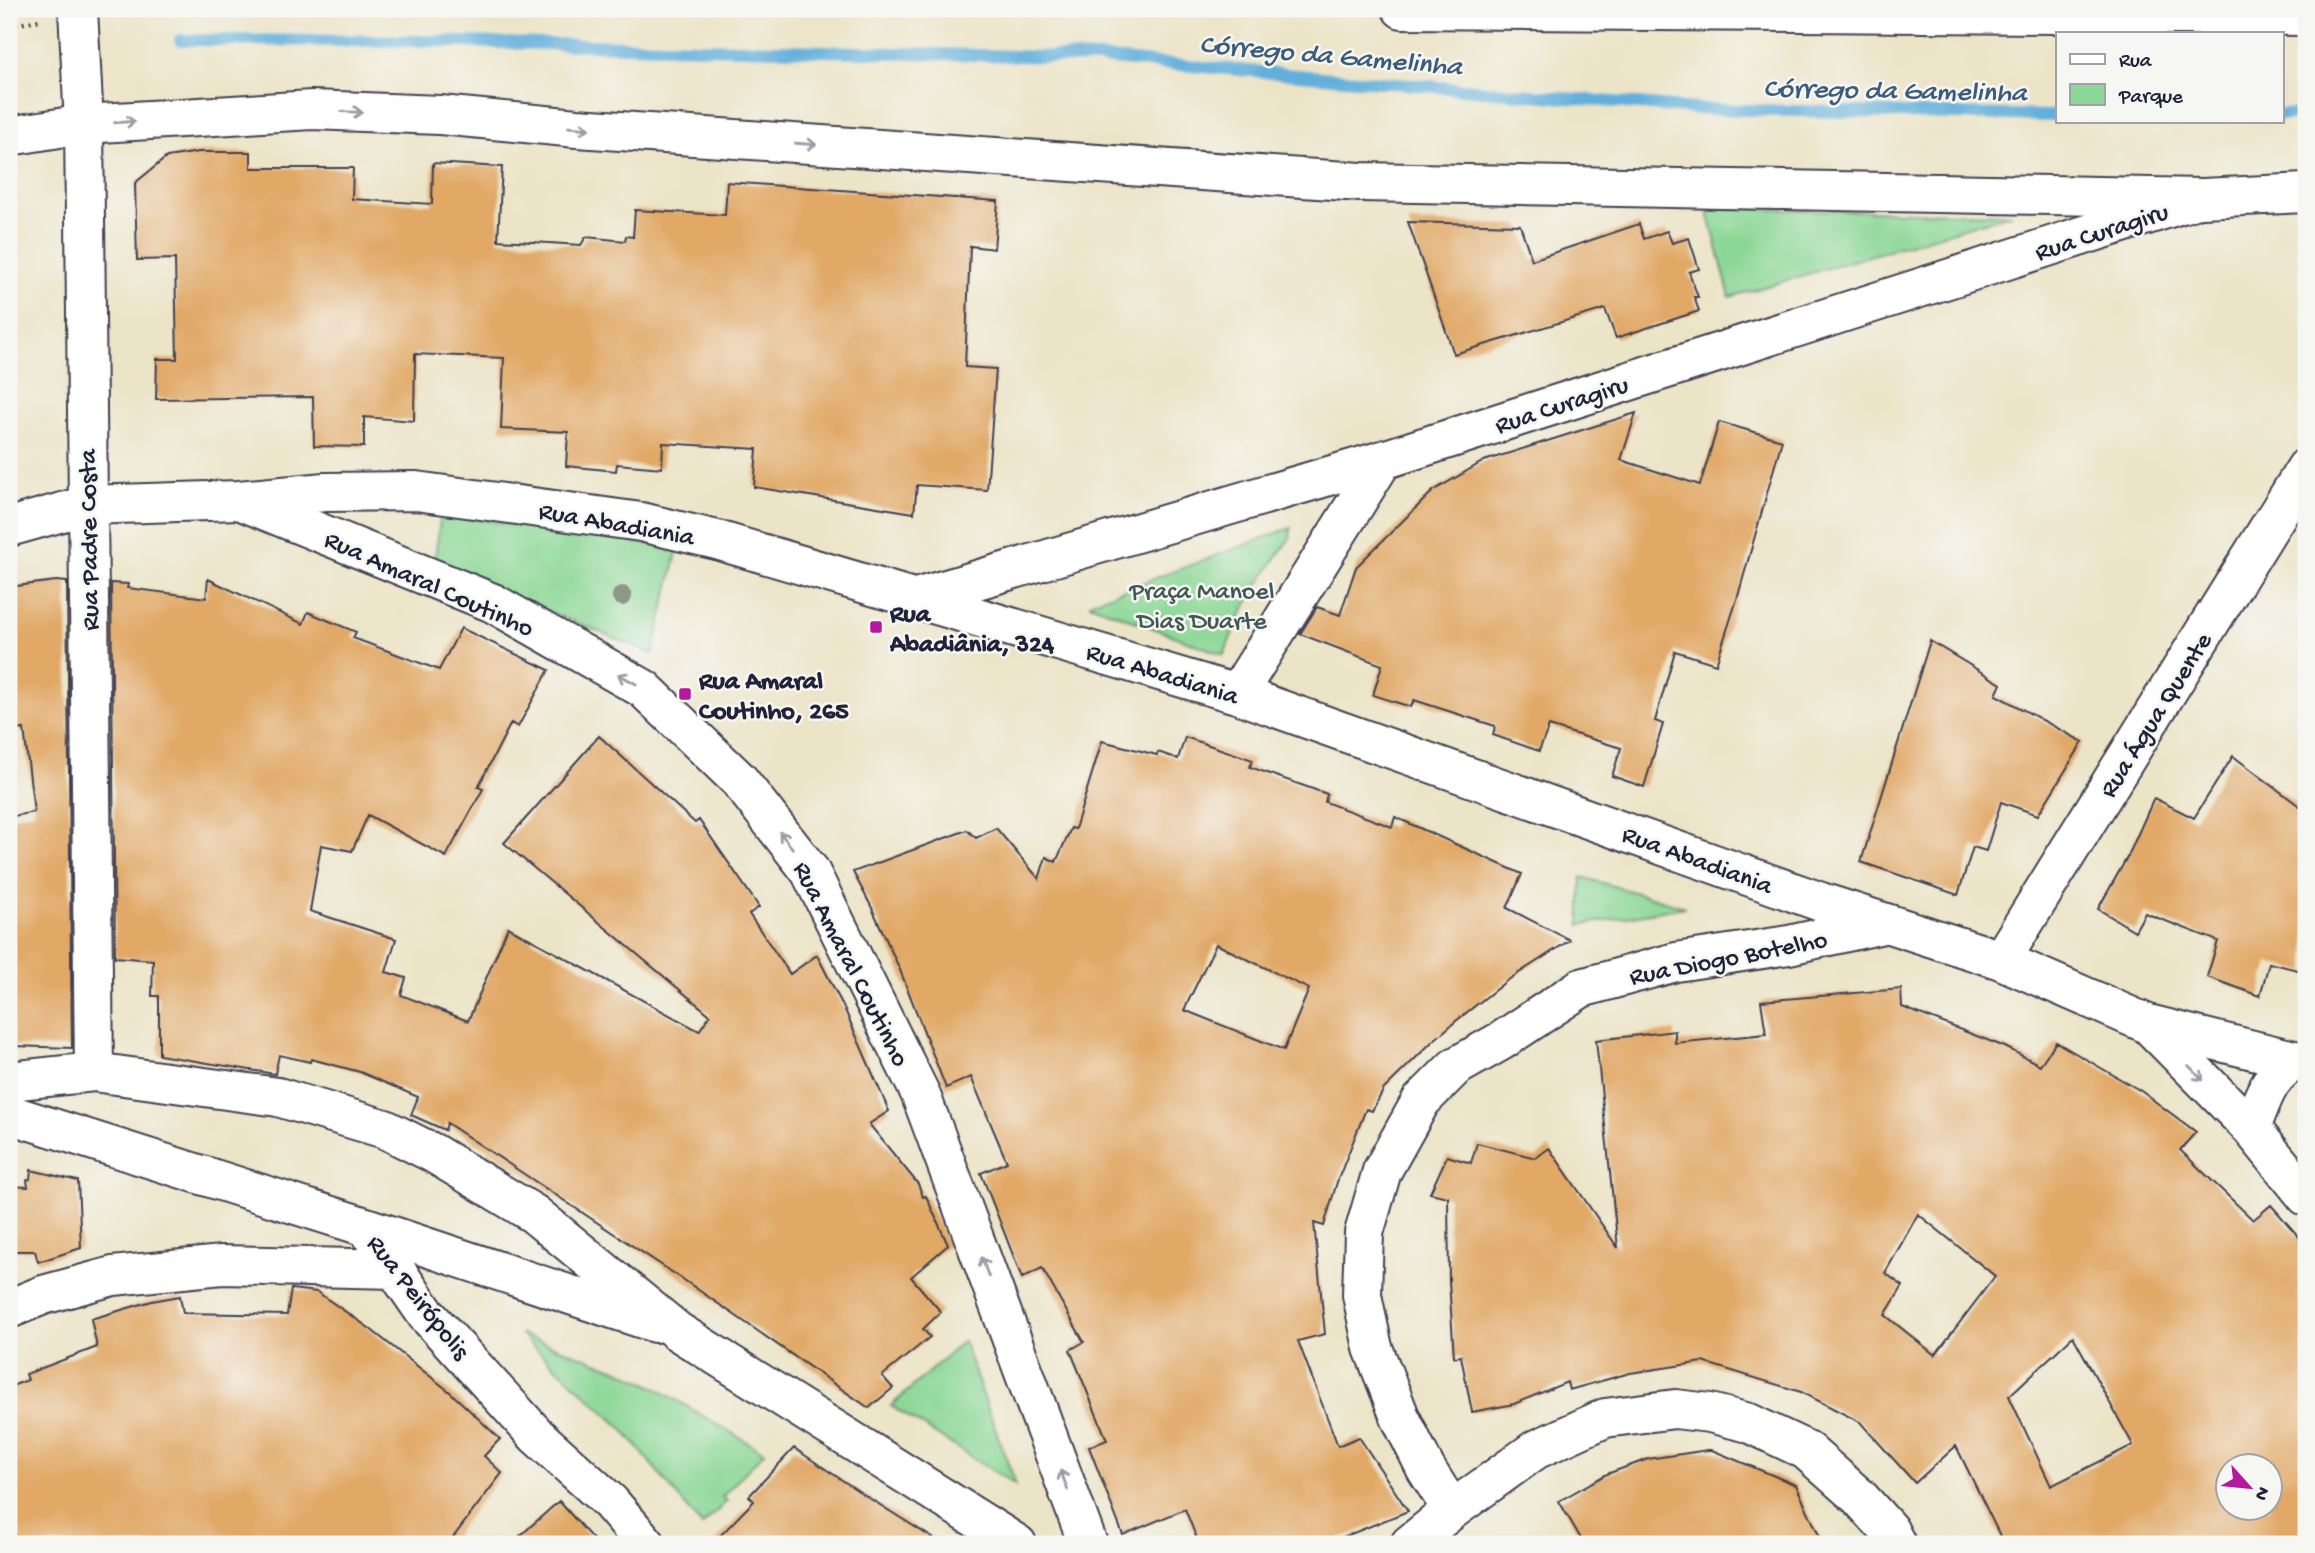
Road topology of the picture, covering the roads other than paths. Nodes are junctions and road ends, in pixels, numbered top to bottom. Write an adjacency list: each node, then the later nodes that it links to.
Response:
1 (78, 9): 4 (street, Rua Padre Costa)
2 (1402, 9): 3 (street)
3 (2306, 16)
4 (84, 124): 5 (street); 7 (street, one-way to 7); 11 (street, Rua Padre Costa)
5 (9, 136)
6 (2306, 193): 7 (street)
7 (2203, 198): 8 (street, Rua Curagiru)
8 (1383, 460): 13 (street, Rua Curagiru); 14 (street)
9 (2306, 468): 16 (street, Rua Água Quente)
10 (239, 500): 11 (street, Rua Abadiania); 13 (street, Rua Abadiania); 31 (street, Rua Amaral Coutinho, one-way to 10)
11 (87, 505): 12 (street, Rua Abadiania); 19 (street, Rua Padre Costa)
12 (9, 527)
13 (916, 598): 14 (street, Rua Abadiania)
14 (1237, 694): 15 (street, Rua Abadiania)
15 (1883, 924): 16 (street, Rua Abadiania); 28 (street, Rua Diogo Botelho)
16 (2001, 960): 17 (street, Rua Abadiania)
17 (2148, 1024): 18 (street); 22 (street, one-way to 22)
18 (2301, 1062): 22 (street)
19 (94, 1072): 20 (street); 27 (street)
20 (9, 1081)
21 (9, 1114): 24 (street, Rua Peirópolis)
22 (2251, 1128): 23 (street)
23 (2306, 1196)
24 (366, 1227): 25 (street, Rua Peirópolis); 27 (street)
25 (395, 1269): 26 (street); 29 (street, Rua Peirópolis)
26 (9, 1309)
27 (677, 1331): 30 (street)
28 (1452, 1510): 32 (street); 33 (street)
29 (646, 1544)
30 (1017, 1544)
31 (1088, 1544)
32 (1410, 1544)
33 (1896, 1544)

